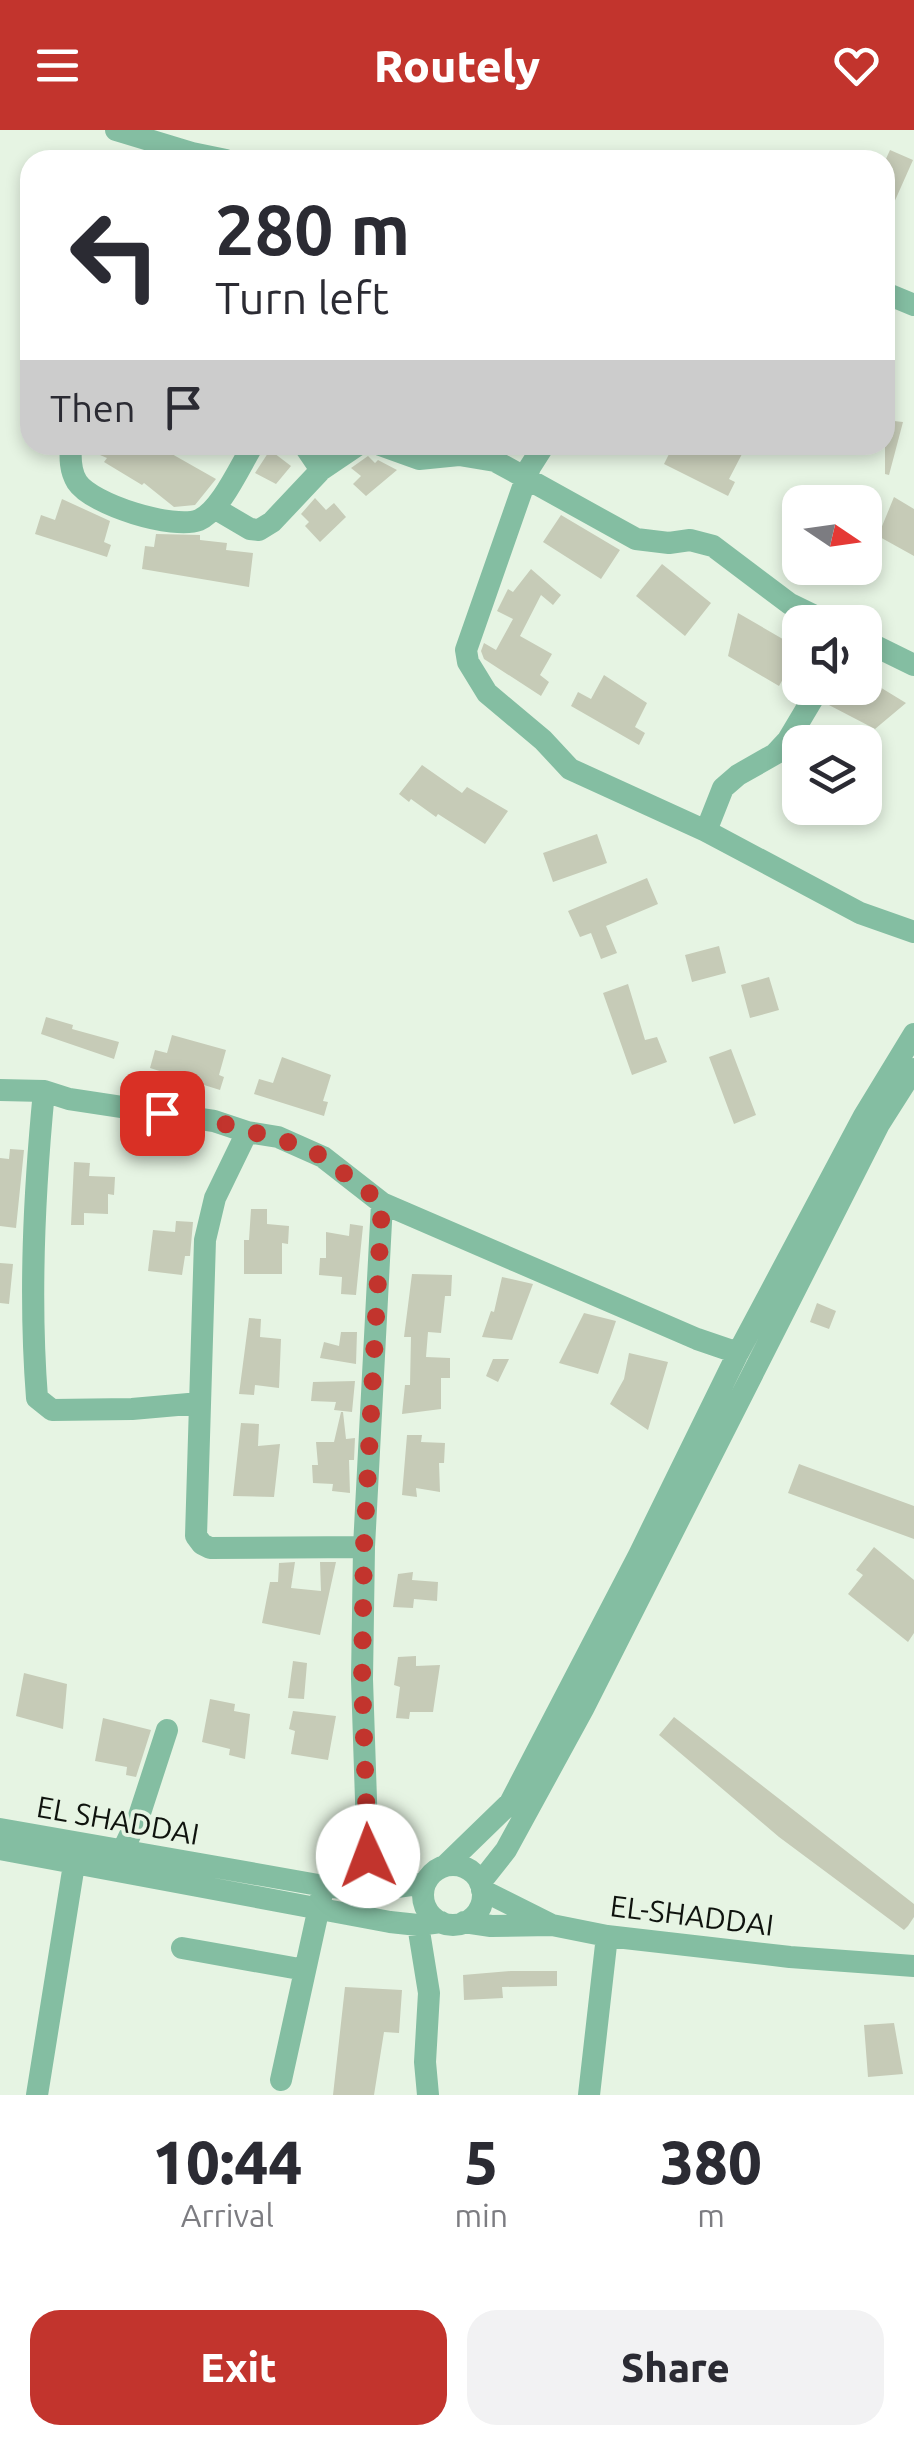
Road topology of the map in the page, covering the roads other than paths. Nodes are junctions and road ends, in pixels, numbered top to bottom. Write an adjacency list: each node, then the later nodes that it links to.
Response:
1 (116, 130): 2 (street)
2 (140, 149)
3 (70, 455): 13 (street)
4 (247, 455): 13 (street)
5 (311, 455): 11 (street)
6 (343, 455): 11 (street)
7 (408, 455): 8 (street)
8 (459, 455)
9 (459, 455): 12 (street)
10 (539, 455): 12 (street)
11 (321, 470): 13 (street)
12 (526, 478): 14 (street); 18 (street)
13 (216, 509)
14 (792, 605)
15 (882, 650): 16 (street)
16 (914, 666)
17 (810, 705): 18 (street)
18 (706, 831): 19 (street)
19 (914, 932)
20 (914, 1034): 24 (street)
21 (914, 1069): 24 (street)
22 (0, 1090): 23 (street)
23 (44, 1091): 25 (street); 28 (street)
24 (872, 1120): 27 (street); 30 (street)
25 (248, 1132): 26 (street); 28 (street)
26 (382, 1203): 27 (street); 29 (street)
27 (738, 1353): 30 (street)
28 (200, 1403): 29 (street)
29 (364, 1546): 39 (street)
30 (648, 1560): 36 (street); 38 (street)
31 (167, 1730): 34 (street)
32 (0, 1829): 35 (street, EL SHADDAI)
33 (0, 1850): 35 (street)
34 (122, 1852): 35 (street, EL SHADDAI); 40 (street, EL SHADDAI)
35 (76, 1853): 40 (street); 48 (street)
36 (445, 1866): 37 (street); 38 (street)
37 (426, 1883): 39 (street); 41 (street)
38 (481, 1886): 41 (street); 42 (street)
39 (370, 1891): 40 (street)
40 (321, 1897): 41 (street, EL-SHADDAI); 46 (street)
41 (441, 1923): 42 (street, EL-SHADDAI); 49 (street)
42 (552, 1925): 43 (street, EL-SHADDAI)
43 (607, 1936): 45 (street, EL-SHADDAI); 50 (street)
44 (182, 1948): 46 (street)
45 (914, 1966)
46 (306, 1970): 47 (street)
47 (282, 2080)
48 (37, 2095)
49 (428, 2095)
50 (588, 2095)

